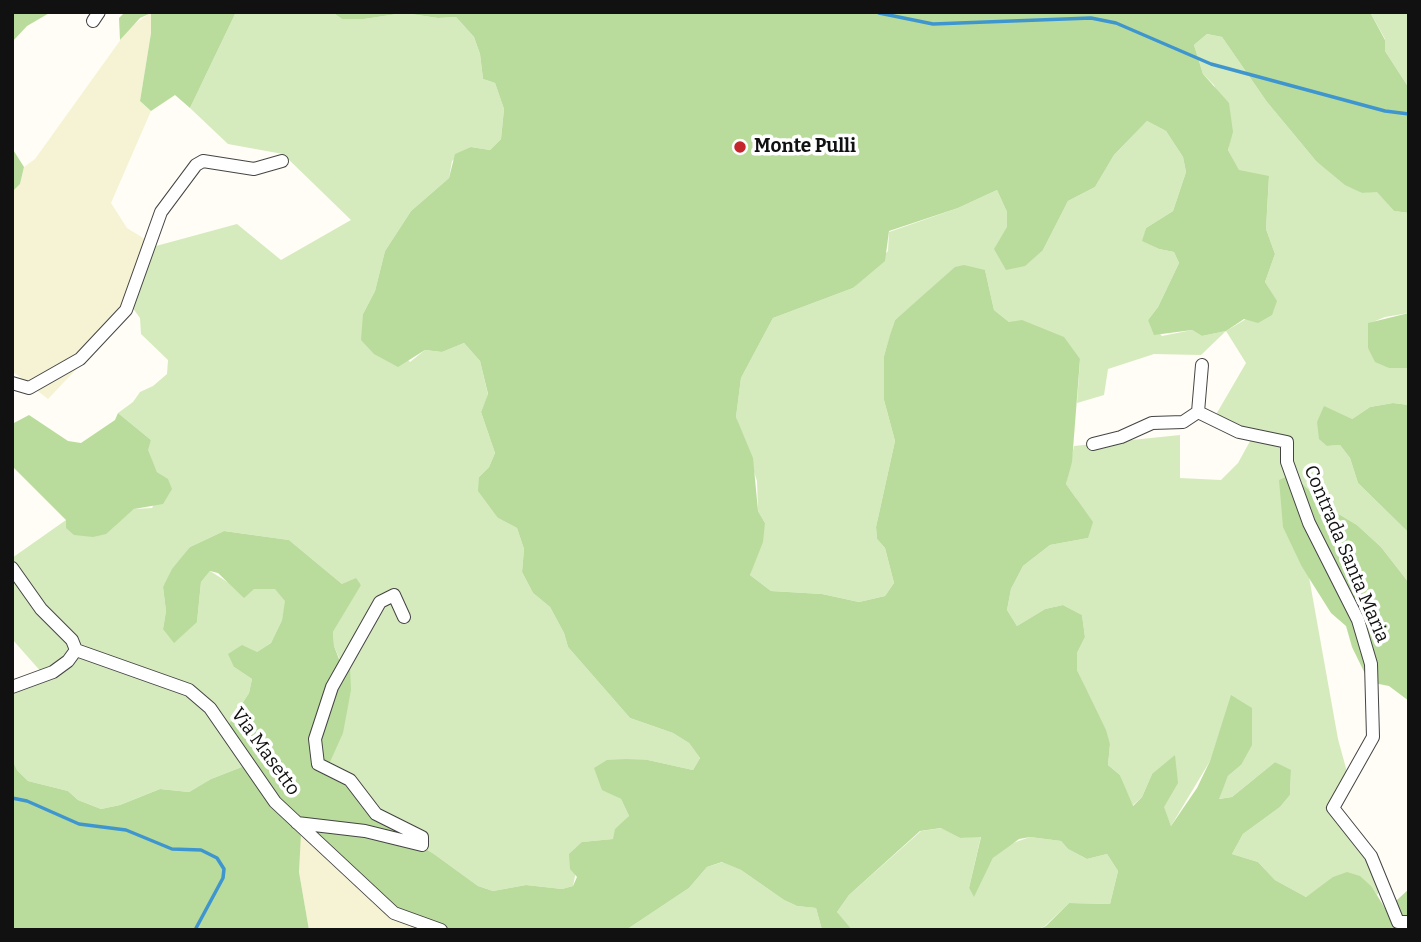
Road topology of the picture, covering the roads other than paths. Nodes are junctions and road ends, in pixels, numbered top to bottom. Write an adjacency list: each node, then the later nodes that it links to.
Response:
1 (282, 161): 3 (street)
2 (1202, 365): 4 (street)
3 (12, 383)
4 (1198, 411): 5 (street); 11 (street, Contrada Santa Maria)
5 (1093, 444)
6 (12, 568): 8 (street)
7 (404, 617): 10 (street)
8 (76, 650): 9 (street); 10 (street, Via Masetto)
9 (12, 687)
10 (297, 824): 12 (street, Via Masetto)
11 (1409, 922)
12 (441, 930)

